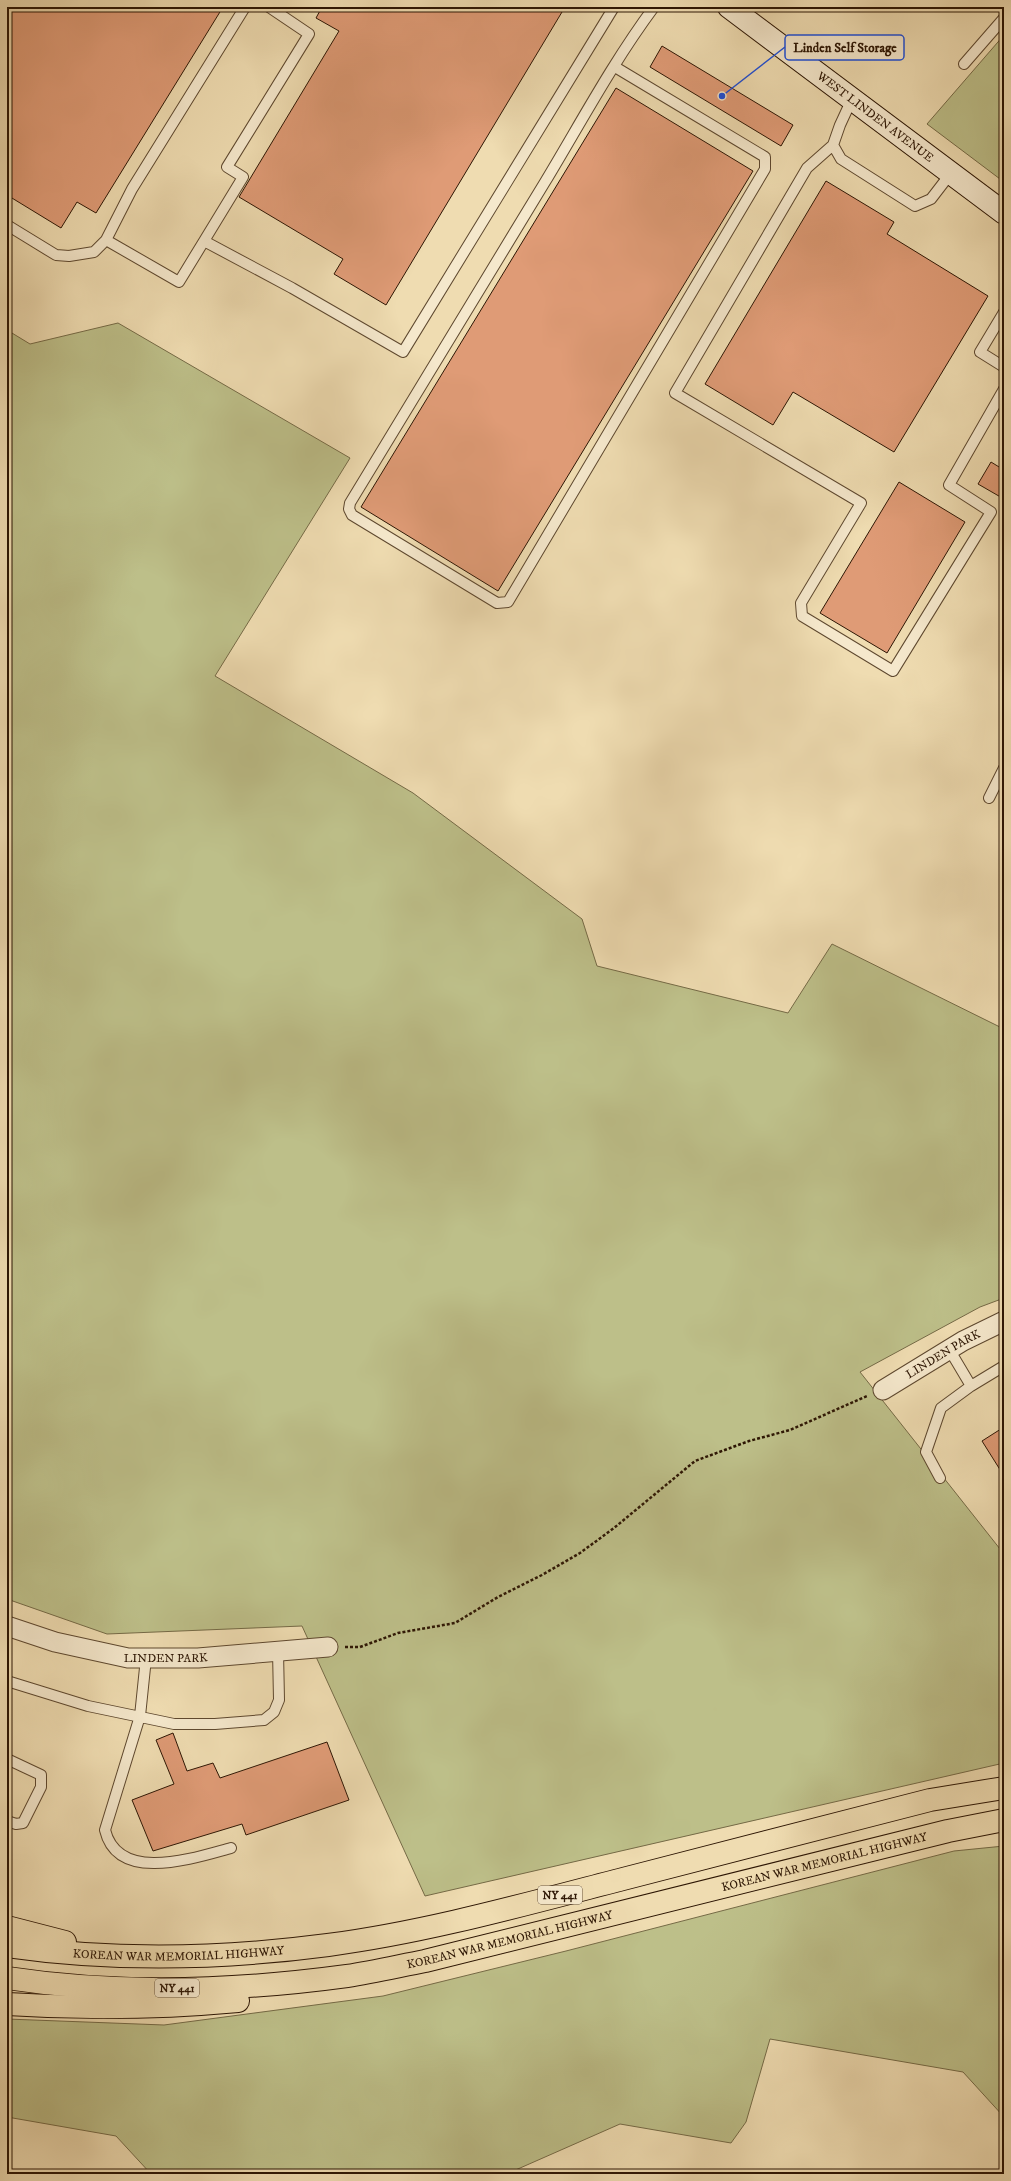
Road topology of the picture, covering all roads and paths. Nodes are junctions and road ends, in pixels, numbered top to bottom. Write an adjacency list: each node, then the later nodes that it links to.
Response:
1 (245, 7): 14 (lane)
2 (269, 7): 15 (lane)
3 (614, 7): 15 (lane)
4 (654, 7): 8 (lane)
5 (729, 7): 9 (main road, WEST LINDEN AVENUE)
6 (1004, 18): 7 (lane)
7 (964, 64)
8 (615, 67): 8 (lane)
9 (852, 99): 10 (lane); 11 (main road, WEST LINDEN AVENUE)
10 (833, 145): 11 (lane); 18 (lane)
11 (957, 178): 12 (main road, WEST LINDEN AVENUE)
12 (1004, 213)
13 (7, 225): 14 (lane)
14 (106, 240): 15 (lane)
15 (204, 241)
16 (1004, 312): 17 (lane)
17 (1004, 367)
18 (1004, 390)
19 (1004, 768): 20 (lane)
20 (989, 798)
21 (1004, 1321): 22 (street, LINDEN PARK)
22 (949, 1349): 24 (lane); 25 (street, LINDEN PARK)
23 (1004, 1366): 24 (lane)
24 (971, 1386): 26 (lane)
25 (883, 1390): 28 (path)
26 (940, 1478)
27 (7, 1626): 30 (street, LINDEN PARK)
28 (328, 1646): 29 (street, LINDEN PARK)
29 (278, 1651): 30 (street, LINDEN PARK); 32 (lane)
30 (146, 1658): 32 (lane)
31 (7, 1681): 32 (lane)
32 (140, 1716): 37 (lane)
33 (7, 1759): 36 (lane)
34 (1004, 1788): 40 (main road, KOREAN WAR MEMORIAL HIGHWAY / NY 441)
35 (1004, 1820): 41 (main road, KOREAN WAR MEMORIAL HIGHWAY / NY 441)
36 (7, 1821)
37 (231, 1848)
38 (7, 1927): 40 (main road)
39 (7, 1946): 40 (main road, KOREAN WAR MEMORIAL HIGHWAY / NY 441)
40 (108, 1954)
41 (348, 1976): 42 (main road, KOREAN WAR MEMORIAL HIGHWAY / NY 441); 43 (main road)
42 (7, 1978)
43 (7, 2004)

